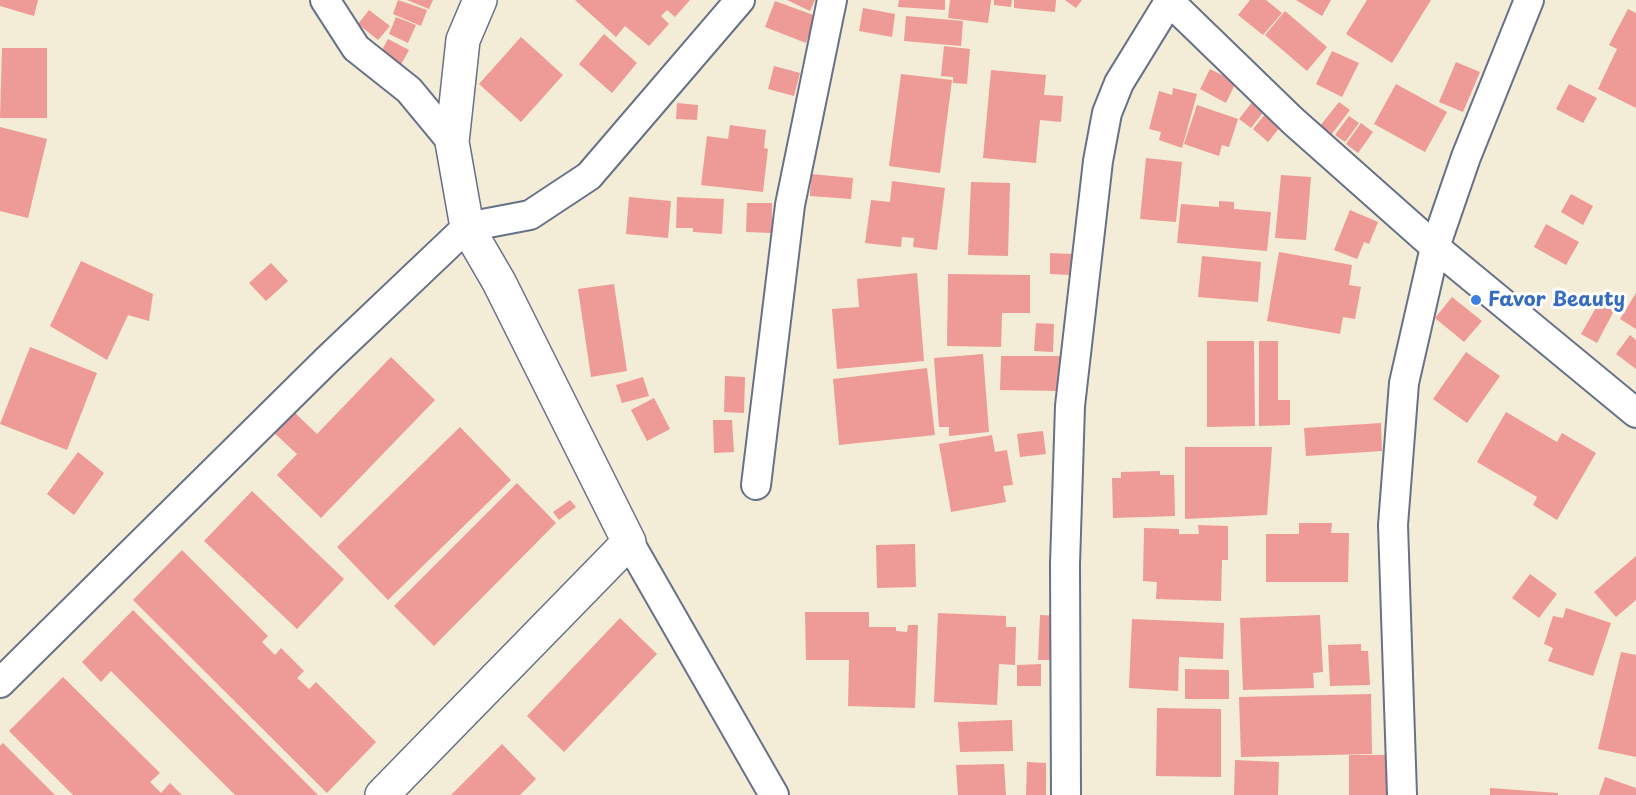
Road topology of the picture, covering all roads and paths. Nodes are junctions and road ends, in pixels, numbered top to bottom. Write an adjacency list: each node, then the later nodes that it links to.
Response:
1 (325, 0): 7 (street)
2 (480, 0): 7 (street)
3 (740, 0): 8 (street)
4 (832, 0): 11 (street)
5 (1169, 0): 9 (street); 16 (street)
6 (1528, 0): 9 (street)
7 (452, 142): 8 (street)
8 (467, 227): 12 (street); 13 (street)
9 (1435, 247): 10 (street); 17 (street)
10 (1636, 413)
11 (756, 485)
12 (629, 542): 14 (street); 15 (street)
13 (0, 683)
14 (382, 795)
15 (774, 795)
16 (1066, 795)
17 (1402, 795)

